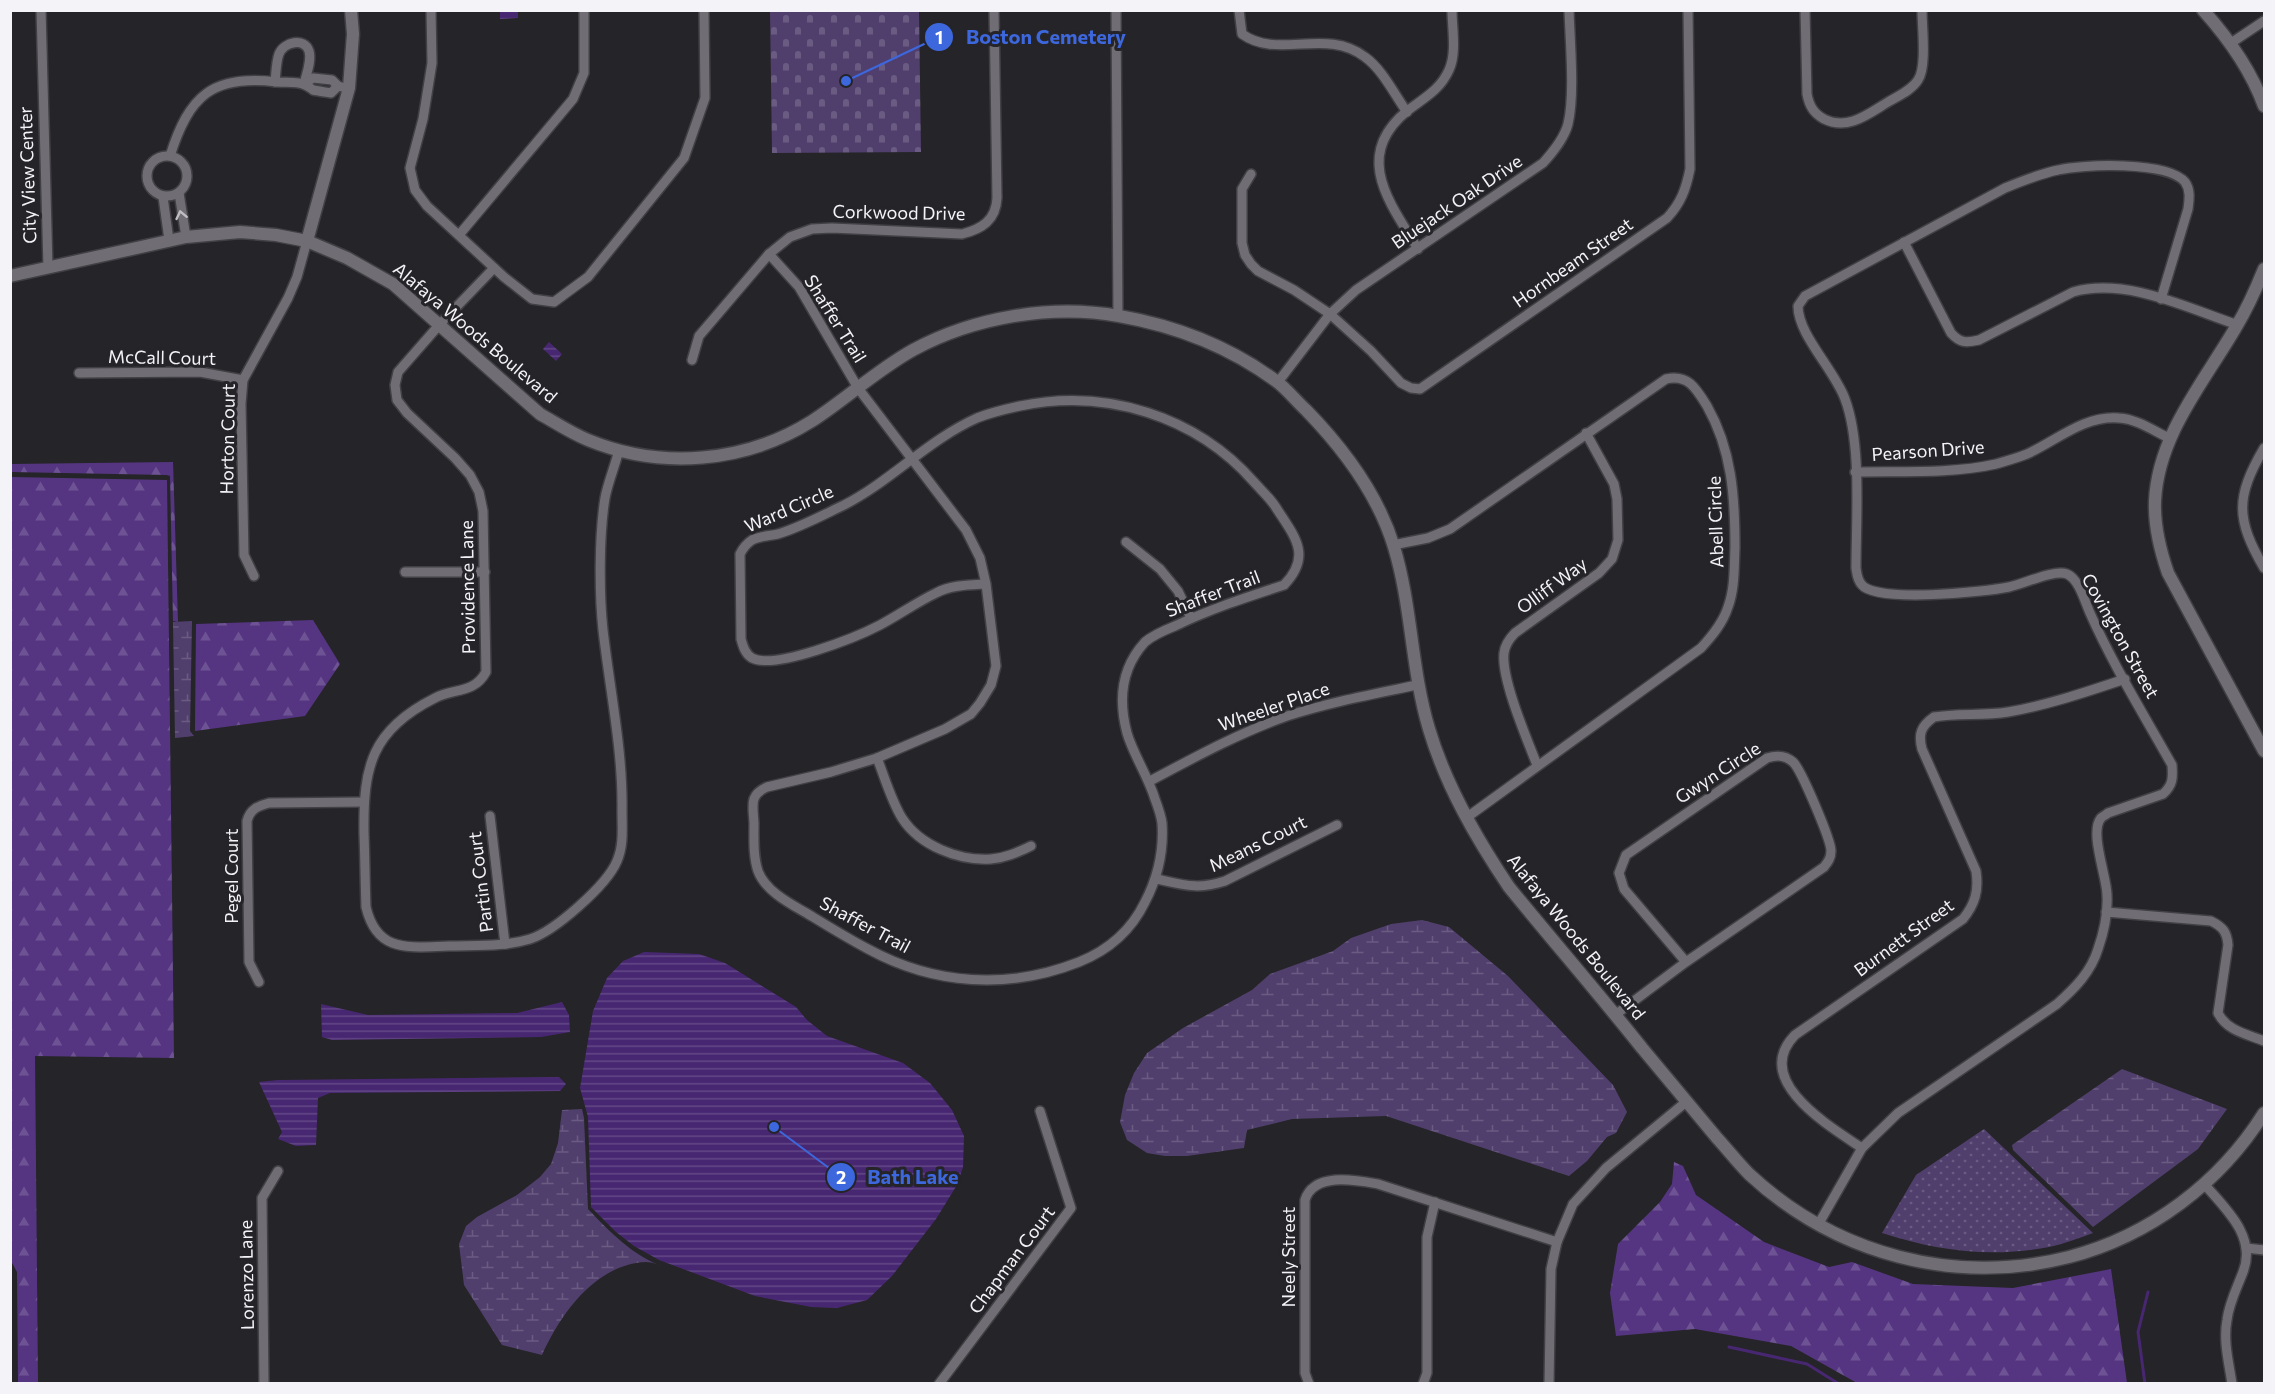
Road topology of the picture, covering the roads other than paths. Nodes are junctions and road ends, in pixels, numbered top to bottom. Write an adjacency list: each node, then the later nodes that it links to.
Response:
1 (41, 10): 33 (street, City View Center)
2 (351, 10): 19 (street)
3 (430, 10): 26 (street)
4 (584, 10): 26 (street)
5 (704, 10): 34 (street)
6 (994, 10): 32 (street, Corkwood Drive)
7 (1116, 10): 39 (street)
8 (1239, 10): 21 (street)
9 (1452, 10): 21 (street)
10 (1569, 10): 31 (street, Bluejack Oak Drive)
11 (1688, 10): 38 (street, Hornbeam Street)
12 (1805, 10): 13 (street)
13 (1922, 10)
14 (2203, 10): 16 (street)
15 (2265, 21): 16 (street)
16 (2231, 43): 20 (street)
17 (275, 82): 18 (street); 18 (street); 22 (street)
18 (304, 84): 19 (street)
19 (343, 87): 29 (street)
20 (2265, 106)
21 (1407, 112): 31 (street)
22 (170, 156): 24 (street); 25 (street)
23 (1251, 174): 38 (street)
24 (178, 193): 25 (street); 27 (street, one-way to 24)
25 (163, 196): 28 (street)
26 (459, 235): 34 (street)
27 (186, 237): 28 (street, Alafaya Woods Boulevard); 29 (street, Alafaya Woods Boulevard)
28 (169, 240): 33 (street, Alafaya Woods Boulevard)
29 (307, 242): 40 (street, Alafaya Woods Boulevard); 44 (street, Horton Court)
30 (1904, 242): 37 (street); 37 (street, Covington Street); 52 (street, Covington Street)
31 (1418, 249): 38 (street, Bluejack Oak Drive)
32 (769, 254): 42 (street, Corkwood Drive); 46 (street, Shaffer Trail)
33 (48, 267): 36 (street, Alafaya Woods Boulevard)
34 (494, 268): 40 (street, Providence Lane)
35 (2265, 269): 41 (street)
36 (10, 276)
37 (2161, 299): 41 (street)
38 (1330, 314): 45 (street, Bluejack Oak Drive)
39 (1118, 316): 45 (street, Alafaya Woods Boulevard); 46 (street, Alafaya Woods Boulevard)
40 (440, 324): 50 (street, Alafaya Woods Boulevard); 57 (street, Providence Lane)
41 (2238, 325): 48 (street)
42 (692, 360)
43 (79, 373): 44 (street, McCall Court)
44 (243, 380): 58 (street, Horton Court)
45 (1278, 382): 54 (street, Alafaya Woods Boulevard)
46 (858, 388): 50 (street, Alafaya Woods Boulevard); 51 (street, Shaffer Trail)
47 (1586, 433): 54 (street, Abell Circle); 65 (street, Olliff Way); 65 (street, Abell Circle)
48 (2169, 438): 52 (street, Pearson Drive); 63 (street)
49 (2265, 448): 55 (street)
50 (619, 450): 74 (street, Providence Lane)
51 (913, 460): 59 (street, Shaffer Trail); 59 (street, Ward Circle); 60 (street, Shaffer Trail)
52 (1855, 472): 61 (street, Covington Street)
53 (1126, 542): 60 (street)
54 (1393, 545): 62 (street, Alafaya Woods Boulevard)
55 (2265, 568)
56 (405, 572): 57 (street)
57 (485, 572): 67 (street, Providence Lane)
58 (254, 576)
59 (986, 584): 64 (street, Shaffer Trail)
60 (1191, 618): 66 (street, Shaffer Trail)
61 (2125, 679): 73 (street, Covington Street); 82 (street, Burnett Street)
62 (1417, 685): 66 (street, Wheeler Place); 69 (street, Alafaya Woods Boulevard)
63 (2265, 750)
64 (877, 758): 71 (street); 72 (street, Shaffer Trail)
65 (1537, 765): 69 (street, Abell Circle)
66 (1150, 781): 72 (street, Shaffer Trail)
67 (364, 802): 74 (street, Providence Lane); 76 (street, Pegel Court)
68 (490, 816): 74 (street, Partin Court)
69 (1466, 818): 77 (street, Alafaya Woods Boulevard)
70 (1337, 825): 72 (street, Means Court)
71 (1031, 846)
72 (1157, 879)
73 (2106, 912): 78 (street); 82 (street, Covington Street)
74 (505, 944)
75 (1686, 962): 75 (street, Gwyn Circle); 77 (street, Gwyn Circle)
76 (259, 982)
77 (1616, 1015): 79 (street, Alafaya Woods Boulevard)
78 (2265, 1041)
79 (1686, 1102): 86 (street, Alafaya Woods Boulevard); 87 (street)
80 (1040, 1111): 91 (street, Chapman Court)
81 (2265, 1113): 84 (street, Alafaya Woods Boulevard)
82 (1862, 1148): 86 (street, Covington Street)
83 (278, 1171): 90 (street, Lorenzo Lane)
84 (2205, 1185): 86 (street, Alafaya Woods Boulevard); 88 (street)
85 (1435, 1202): 87 (street, Neely Street); 92 (street, Neely Street); 93 (street)
86 (1818, 1226)
87 (1557, 1242): 94 (street)
88 (2246, 1248): 89 (street); 95 (street)
89 (2265, 1250)
90 (264, 1383)
91 (939, 1383)
92 (1309, 1383)
93 (1423, 1383)
94 (1549, 1383)
95 (2232, 1383)

